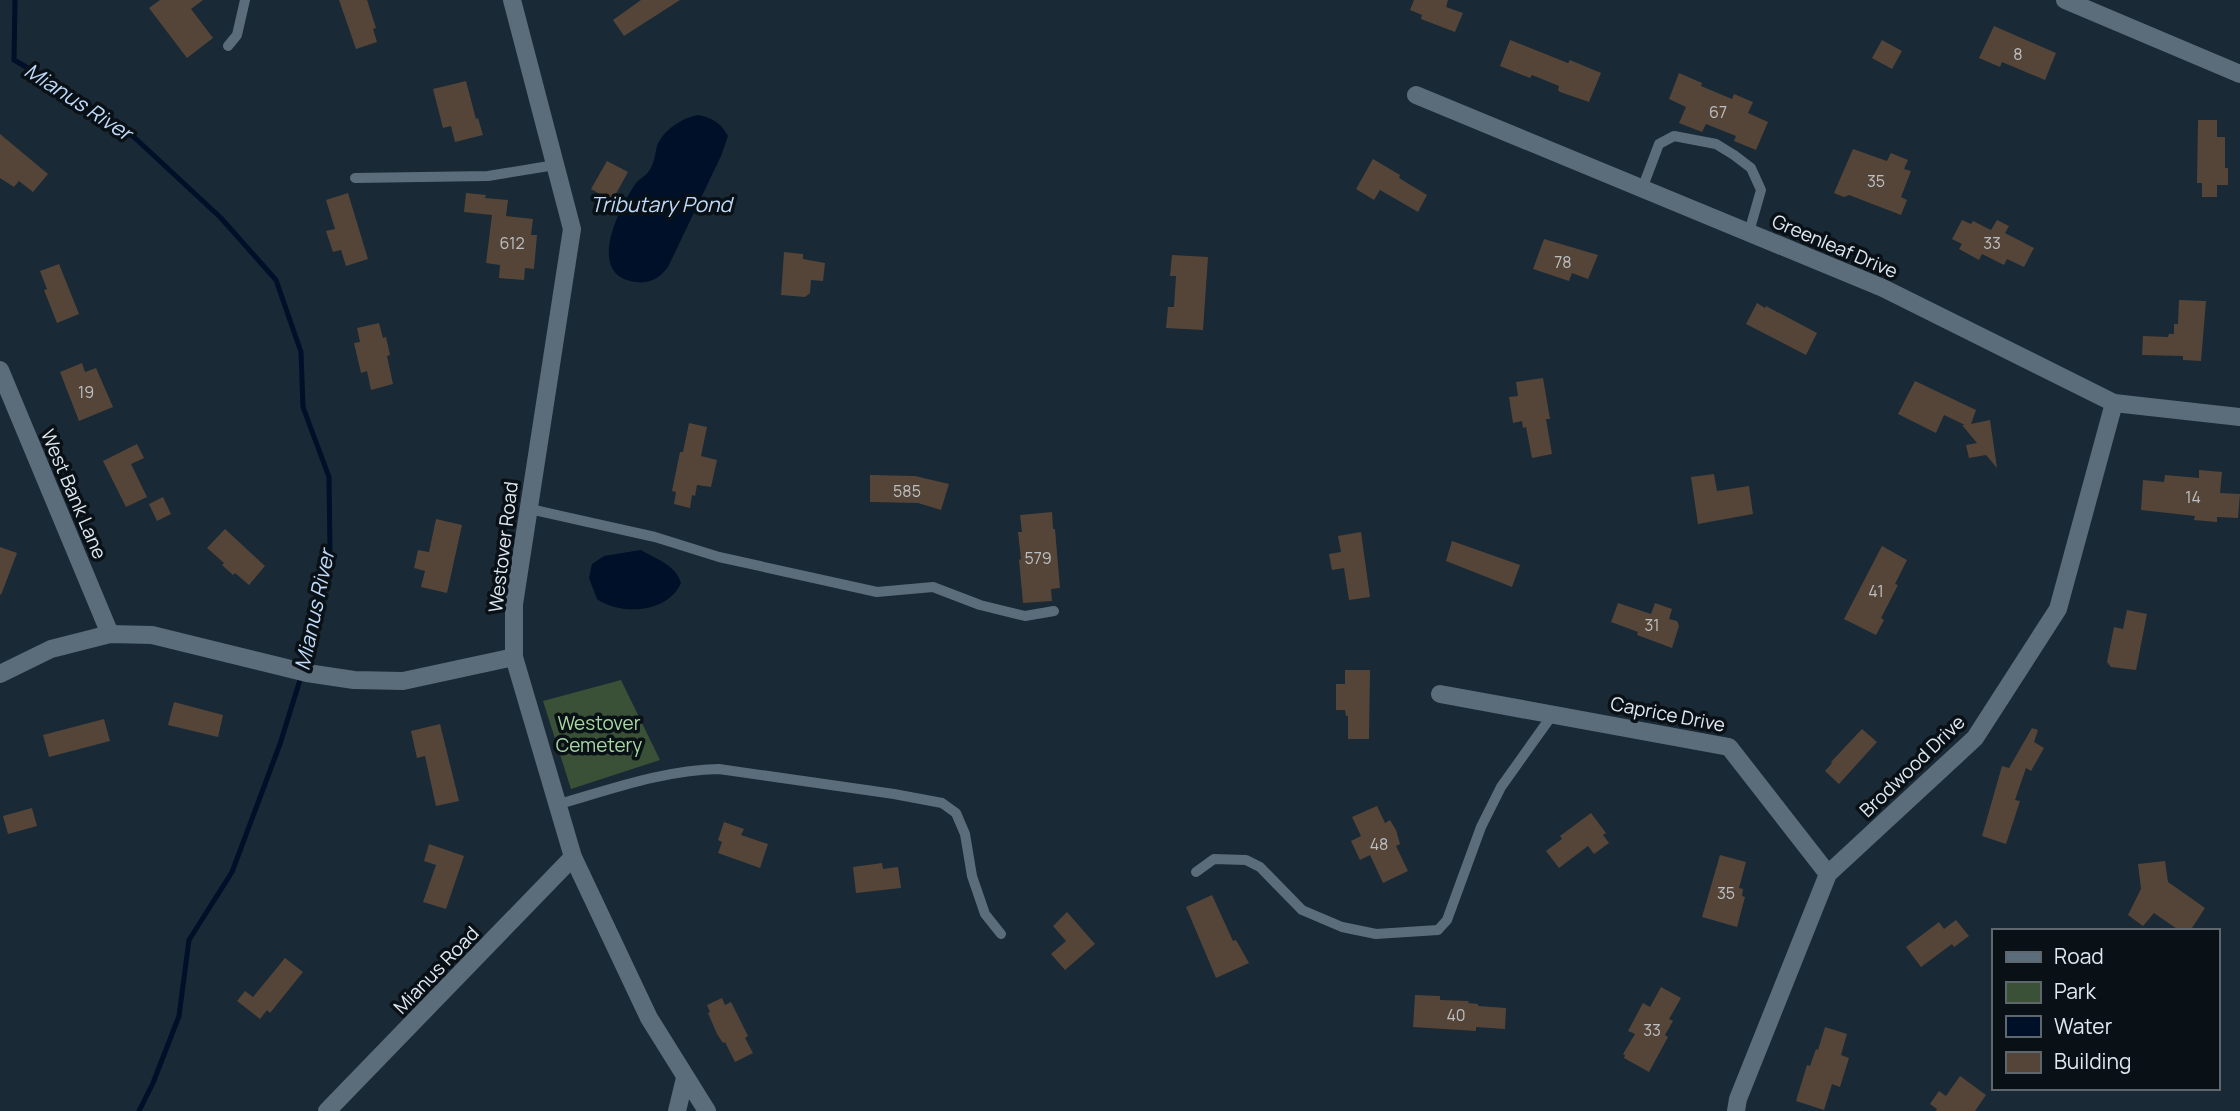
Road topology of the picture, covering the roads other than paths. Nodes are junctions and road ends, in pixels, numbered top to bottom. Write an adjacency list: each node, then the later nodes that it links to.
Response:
1 (245, 0): 4 (lane)
2 (512, 0): 7 (street, Westover Road)
3 (2065, 0): 5 (street)
4 (228, 46)
5 (2240, 74)
6 (1416, 95): 9 (street, Greenleaf Drive)
7 (555, 165): 8 (lane); 14 (street, Westover Road)
8 (355, 177)
9 (1642, 189): 10 (street, Greenleaf Drive); 10 (lane)
10 (1749, 232): 12 (street, Greenleaf Drive)
11 (0, 370): 16 (street, West Bank Lane)
12 (2114, 402): 13 (street, Greenleaf Drive); 24 (street, Brodwood Drive)
13 (2240, 417)
14 (530, 509): 15 (lane); 17 (street, Westover Road)
15 (1054, 611)
16 (110, 634): 17 (street); 18 (street)
17 (514, 657): 21 (street, Westover Road)
18 (0, 674)
19 (1440, 694): 20 (street, Caprice Drive)
20 (1553, 714): 23 (lane); 24 (street, Caprice Drive)
21 (556, 805): 22 (street, Westover Road); 25 (lane)
22 (573, 857): 26 (street, Westover Road); 27 (street, Mianus Road)
23 (1196, 872)
24 (1828, 874): 30 (street, Brodwood Drive)
25 (1001, 934)
26 (685, 1078): 28 (street); 29 (street, Westover Road)
27 (327, 1111)
28 (677, 1111)
29 (707, 1111)
30 (1736, 1111)

